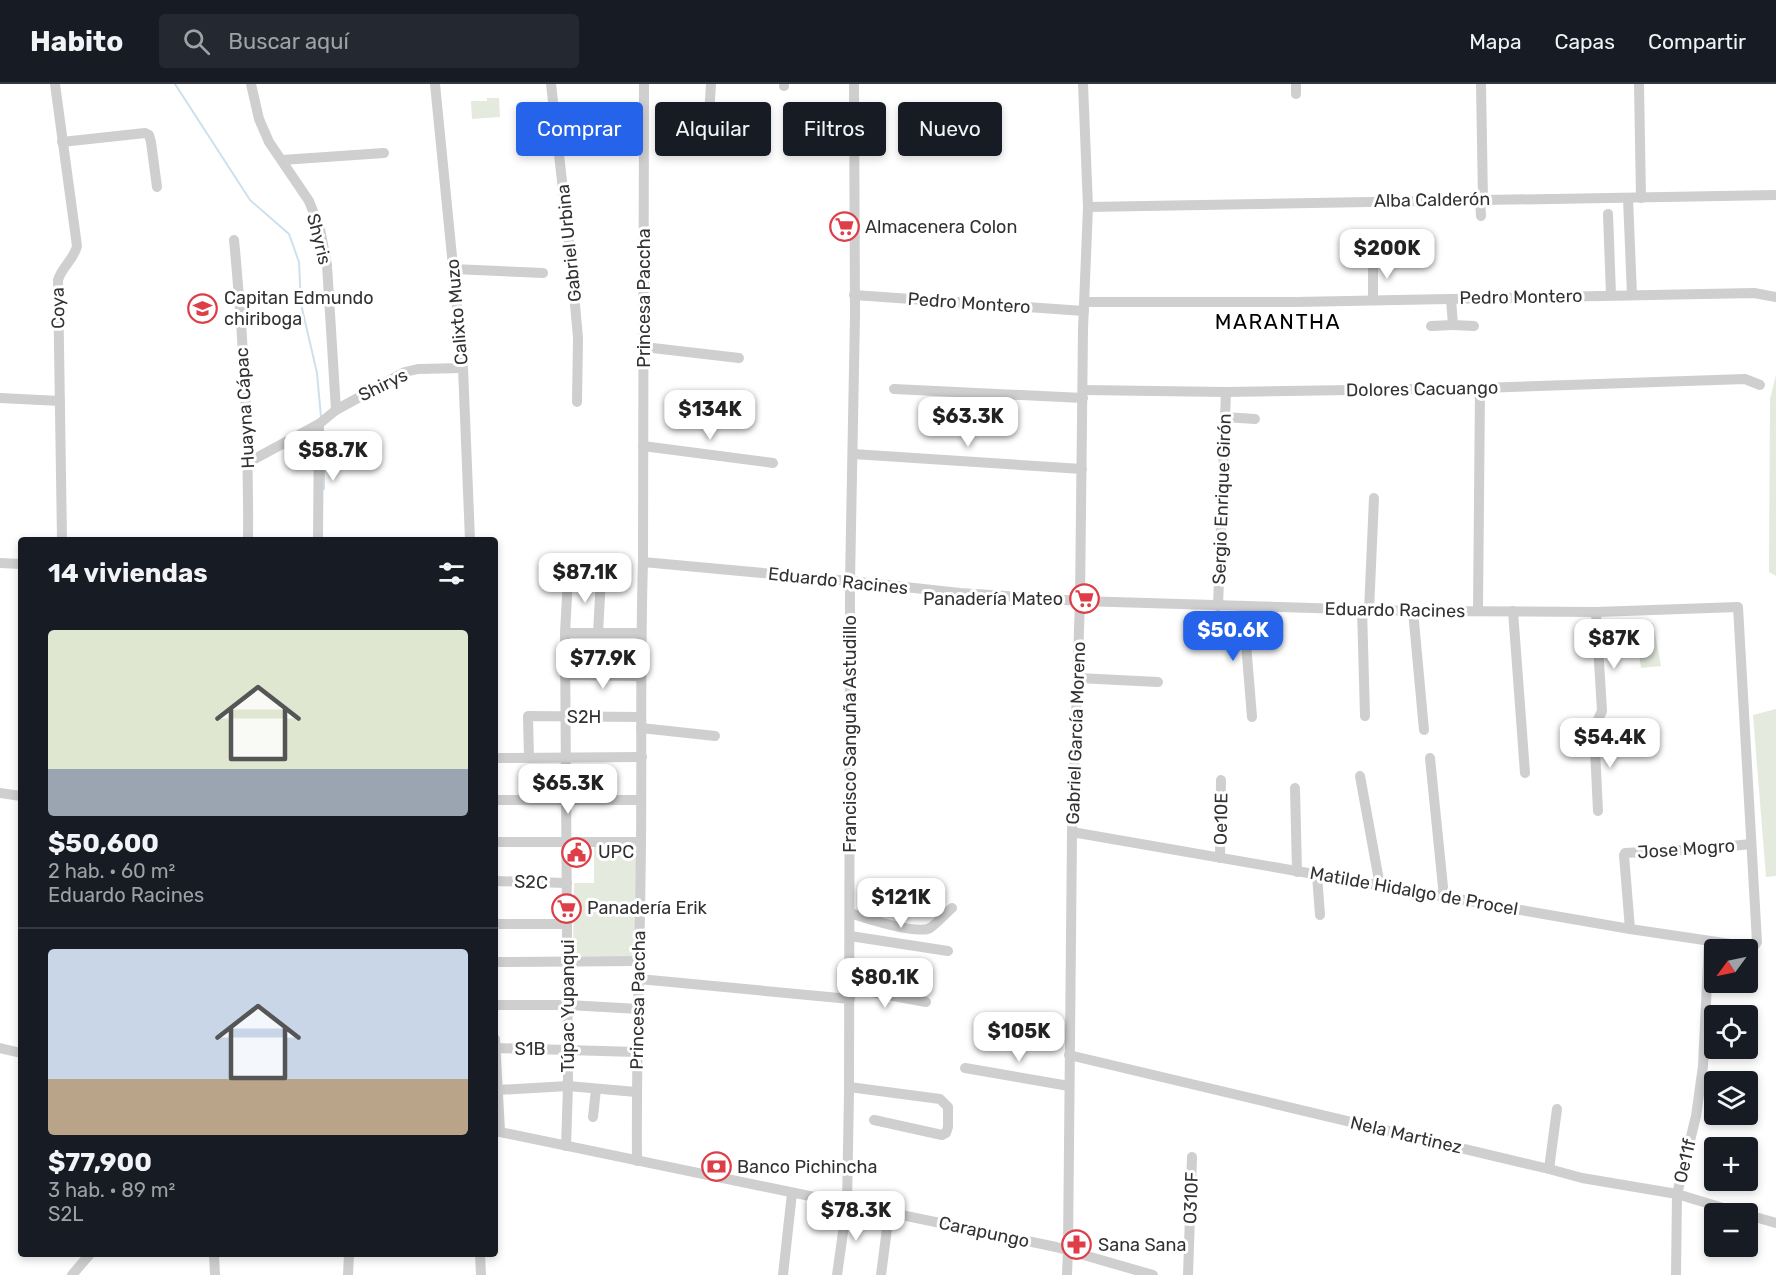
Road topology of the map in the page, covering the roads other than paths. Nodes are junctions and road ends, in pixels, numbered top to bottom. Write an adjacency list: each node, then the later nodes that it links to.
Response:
1 (55, 84): 12 (street, Coya)
2 (251, 84): 14 (street, Shyris)
3 (435, 84): 25 (street, Calixto Muzo)
4 (551, 84): 47 (street, Gabriel Urbina)
5 (644, 84): 37 (street, Princesa Paccha)
6 (711, 84): 11 (street)
7 (854, 84): 27 (street, Francisco Sanguña Astudillo)
8 (1083, 84): 20 (street, Gabriel García Moreno)
9 (1481, 84): 19 (street)
10 (1639, 85): 18 (street)
11 (710, 102)
12 (62, 142): 15 (street); 46 (street, Coya)
13 (384, 153): 14 (street)
14 (282, 160): 48 (street, Shyris)
15 (157, 187)
16 (1776, 195): 18 (street, Alba Calderón)
17 (1628, 198): 18 (street, Alba Calderón); 19 (street, Alba Calderón); 29 (street)
18 (1641, 198)
19 (1482, 200): 20 (street, Alba Calderón); 22 (street)
20 (1088, 207): 33 (street, Gabriel García Moreno)
21 (1608, 214): 28 (street)
22 (1481, 216)
23 (234, 240): 54 (street, Huayna Cápac)
24 (1373, 260): 32 (street)
25 (453, 269): 26 (street); 39 (street, Calixto Muzo)
26 (543, 273)
27 (854, 295): 33 (street, Pedro Montero); 53 (street, Francisco Sanguña Astudillo)
28 (1611, 295): 29 (street, Pedro Montero); 31 (street, Pedro Montero)
29 (1632, 295): 30 (street, Pedro Montero)
30 (1776, 297)
31 (1452, 299): 32 (street, Pedro Montero); 34 (street)
32 (1373, 300): 33 (street, Pedro Montero)
33 (1085, 307): 44 (street, Gabriel García Moreno)
34 (1453, 325): 35 (street); 36 (street)
35 (1431, 326)
36 (1474, 326)
37 (644, 346): 38 (street); 52 (street, Princesa Paccha)
38 (739, 358)
39 (463, 368): 48 (street, Shirys); 61 (street, Calixto Muzo)
40 (1760, 385): 41 (street, Dolores Cacuango)
41 (1480, 388): 43 (street, Dolores Cacuango); 72 (street)
42 (894, 389): 44 (street, Dolores Cacuango)
43 (1226, 392): 44 (street, Dolores Cacuango); 49 (street, Sergio Enrique Girón)
44 (1083, 394): 56 (street, Gabriel García Moreno)
45 (0, 398): 46 (street)
46 (60, 401): 58 (street, Coya)
47 (577, 402)
48 (336, 410): 51 (street, Shirys)
49 (1224, 417): 50 (street); 69 (street, Sergio Enrique Girón)
50 (1255, 419)
51 (319, 424): 54 (street, Shirys); 60 (street)
52 (643, 446): 55 (street); 62 (street, Princesa Paccha)
53 (853, 453): 56 (street); 67 (street, Francisco Sanguña Astudillo)
54 (249, 462): 59 (street, Huayna Cápac)
55 (773, 463)
56 (1082, 470): 68 (street, Gabriel García Moreno)
57 (1374, 498): 71 (street)
58 (62, 537)
59 (248, 537)
60 (318, 537)
61 (470, 537)
62 (643, 562): 67 (street, Eduardo Racines); 78 (street, Princesa Paccha)
63 (0, 563): 64 (street)
64 (18, 564)
65 (568, 578): 76 (street, Túpac Yupanqui)
66 (600, 578): 77 (street)
67 (850, 581): 68 (street, Eduardo Racines); 117 (street, Francisco Sanguña Astudillo)
68 (1080, 601): 69 (street, Eduardo Racines); 81 (street, Gabriel García Moreno)
69 (1218, 606): 70 (street, Eduardo Racines)
70 (1243, 607): 71 (street, Eduardo Racines); 85 (street)
71 (1366, 610): 74 (street, Eduardo Racines); 83 (street)
72 (1478, 611): 73 (street, Eduardo Racines); 74 (street, Eduardo Racines)
73 (1513, 611): 75 (street, Eduardo Racines); 94 (street)
74 (1413, 612): 87 (street)
75 (1596, 612): 103 (street); 108 (street, Eduardo Racines)
76 (565, 633): 77 (street); 79 (street, Túpac Yupanqui)
77 (598, 633): 78 (street)
78 (640, 633): 80 (street, Princesa Paccha)
79 (565, 675): 80 (street); 84 (street, Túpac Yupanqui)
80 (641, 676): 86 (street, Princesa Paccha)
81 (1078, 678): 82 (street); 104 (street, Gabriel García Moreno)
82 (1158, 682)
83 (1365, 716)
84 (566, 717): 86 (street, S2H); 91 (street, S2H); 92 (street, Túpac Yupanqui)
85 (1252, 717)
86 (641, 723): 88 (street, S2H); 89 (street, Princesa Paccha)
87 (1424, 730)
88 (715, 736)
89 (642, 757): 92 (street); 101 (street, Princesa Paccha)
90 (498, 758): 91 (street)
91 (529, 758): 92 (street)
92 (566, 758): 102 (street, Túpac Yupanqui)
93 (1430, 758): 115 (street)
94 (1525, 773)
95 (1360, 776): 114 (street)
96 (1221, 780): 109 (street, Oe10E)
97 (1294, 788): 110 (street)
98 (0, 794): 99 (street)
99 (18, 796)
100 (498, 800): 102 (street)
101 (641, 800): 102 (street); 106 (street, Princesa Paccha)
102 (566, 801): 107 (street, Túpac Yupanqui)
103 (1598, 811)
104 (1072, 832): 109 (street, Matilde Hidalgo de Procel); 141 (street, Gabriel García Moreno)
105 (498, 842): 107 (street)
106 (641, 842): 107 (street); 127 (street, Princesa Paccha)
107 (567, 843): 113 (street, Túpac Yupanqui)
108 (1751, 844): 121 (street, Jose Mogro); 123 (street, Eduardo Racines)
109 (1220, 858): 110 (street, Matilde Hidalgo de Procel)
110 (1297, 872): 111 (street, Matilde Hidalgo de Procel)
111 (1317, 875): 114 (street, Matilde Hidalgo de Procel); 118 (street)
112 (498, 881): 113 (street, S2C)
113 (567, 884): 120 (street, Túpac Yupanqui)
114 (1380, 886): 115 (street, Matilde Hidalgo de Procel)
115 (1444, 897): 121 (street, Matilde Hidalgo de Procel)
116 (952, 909): 117 (street)
117 (850, 913): 122 (street, Francisco Sanguña Astudillo)
118 (1320, 915)
119 (498, 924): 120 (street)
120 (567, 924): 126 (street, Túpac Yupanqui)
121 (1630, 928): 124 (street, Matilde Hidalgo de Procel)
122 (850, 936): 125 (street); 130 (street, Francisco Sanguña Astudillo)
123 (1757, 939)
124 (1704, 940)
125 (948, 951)
126 (568, 961): 127 (street); 128 (street); 134 (street, Túpac Yupanqui)
127 (639, 961): 129 (street, Princesa Paccha)
128 (498, 962)
129 (639, 979): 130 (street); 135 (street, Princesa Paccha)
130 (850, 993): 132 (street); 145 (street, Francisco Sanguña Astudillo)
131 (1707, 993): 158 (street, Oe11f)
132 (926, 1002)
133 (498, 1005): 134 (street)
134 (568, 1005): 135 (street); 138 (street, Túpac Yupanqui)
135 (639, 1009): 140 (street, Princesa Paccha)
136 (0, 1048): 139 (street)
137 (498, 1048): 138 (street, S1B)
138 (568, 1049): 140 (street, S1B); 143 (street, Túpac Yupanqui)
139 (18, 1052)
140 (636, 1052): 148 (street, Princesa Paccha)
141 (1069, 1055): 144 (street, Gabriel García Moreno); 156 (street, Nela Martinez)
142 (966, 1068): 144 (street)
143 (568, 1086): 146 (street); 147 (street); 153 (street, Túpac Yupanqui)
144 (1069, 1086): 164 (street, Gabriel García Moreno)
145 (849, 1087): 151 (street); 160 (street, Francisco Sanguña Astudillo)
146 (596, 1089): 148 (street); 150 (street)
147 (498, 1090)
148 (636, 1092): 155 (street, Princesa Paccha)
149 (1557, 1109): 156 (street)
150 (593, 1117)
151 (874, 1120)
152 (498, 1131): 153 (street, Carapungo)
153 (566, 1146): 155 (street, Carapungo)
154 (1192, 1157): 180 (street, O310F)
155 (637, 1161): 157 (street, Carapungo)
156 (1549, 1169): 158 (street, Nela Martinez)
157 (792, 1193): 160 (street, Carapungo); 174 (street)
158 (1677, 1194): 159 (street, Nela Martinez); 181 (street, Oe11f)
159 (1707, 1203)
160 (847, 1204): 161 (street, Carapungo); 175 (street, Francisco Sanguña Astudillo)
161 (889, 1213): 164 (street, Carapungo); 176 (street)
162 (1758, 1218): 163 (street)
163 (1776, 1222)
164 (1068, 1250): 169 (street, Carapungo); 177 (street, Gabriel García Moreno)
165 (87, 1257): 170 (street)
166 (214, 1257): 171 (street)
167 (349, 1257): 172 (street)
168 (480, 1257): 173 (street)
169 (1110, 1262): 178 (street); 179 (street, Carapungo)
170 (72, 1275)
171 (215, 1275)
172 (348, 1275)
173 (481, 1275)
174 (783, 1275)
175 (837, 1275)
176 (880, 1275)
177 (1067, 1275)
178 (1108, 1275)
179 (1153, 1275)
180 (1188, 1275)
181 (1676, 1275)

